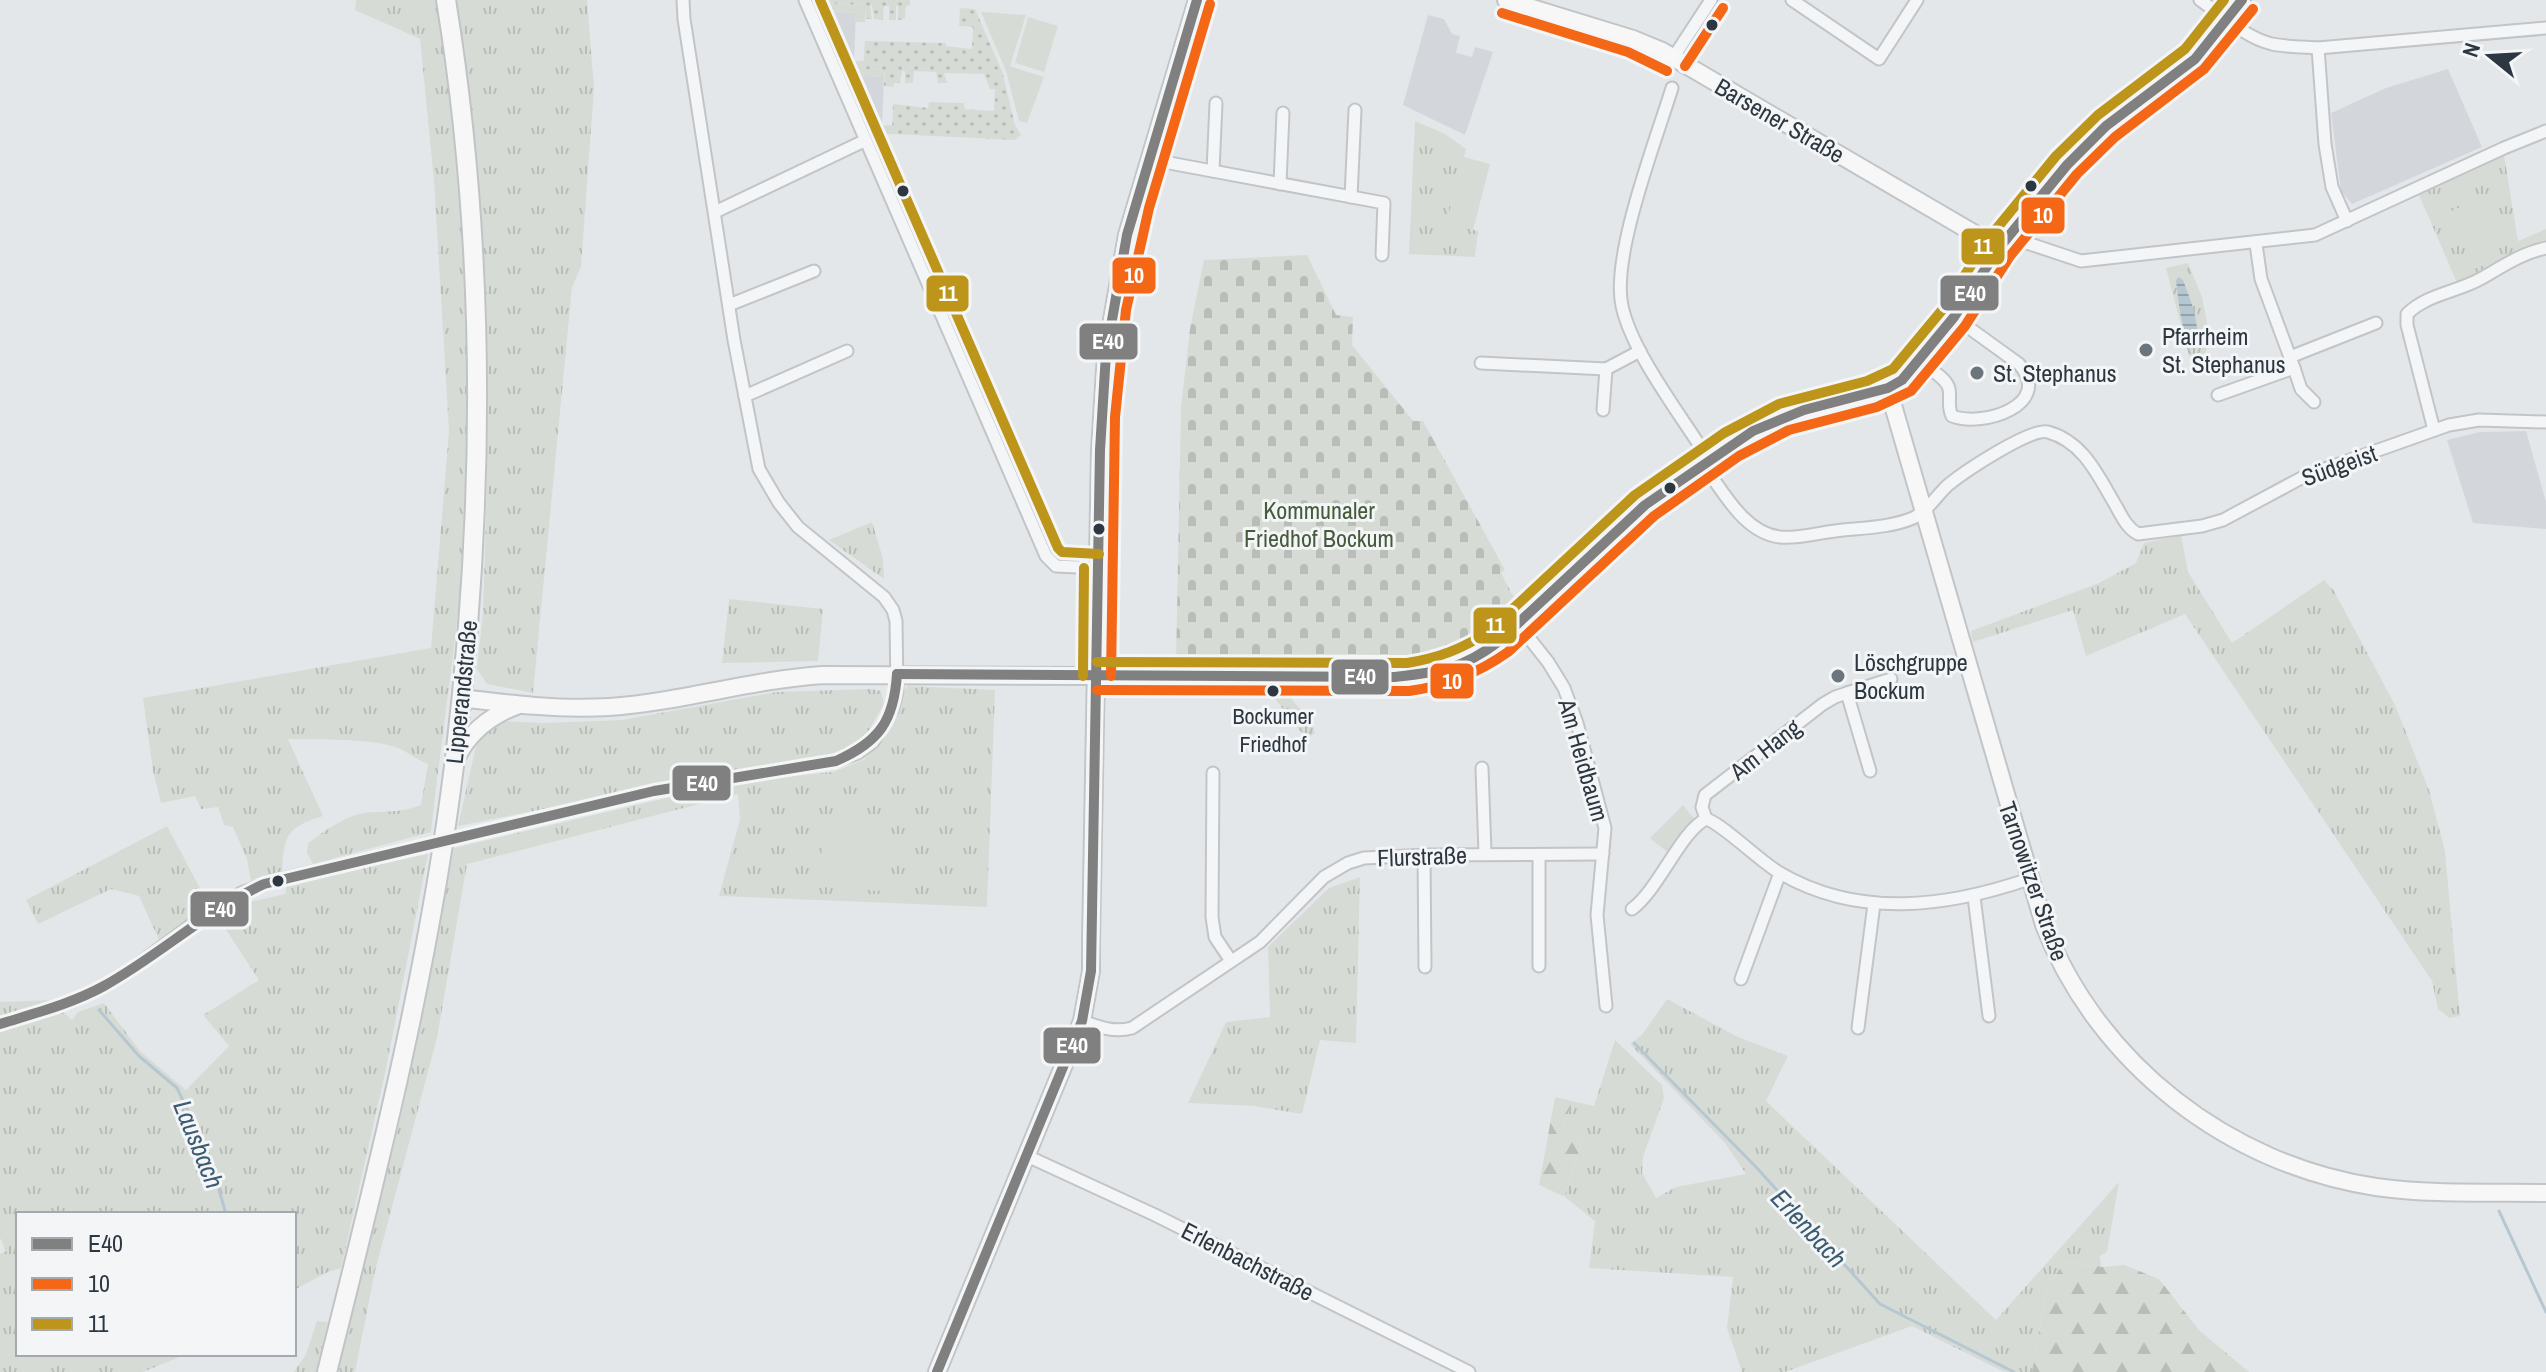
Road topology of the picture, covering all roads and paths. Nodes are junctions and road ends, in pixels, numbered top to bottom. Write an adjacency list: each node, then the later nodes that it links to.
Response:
1 (446, 0): 57 (main road, Lipperandstraße)
2 (683, 0): 25 (street)
3 (805, 0): 20 (street)
4 (1197, 0): 21 (main road)
5 (1506, 0): 14 (main road, Barsener Straße)
6 (1711, 0): 14 (street)
7 (1792, 0): 8 (street)
8 (1917, 0)
9 (2200, 0): 11 (street)
10 (2242, 0): 11 (main road)
11 (2228, 19): 13 (street); 27 (main road)
12 (2546, 28): 13 (street)
13 (2318, 48): 26 (street)
14 (1673, 58): 29 (main road, Barsener Straße)
15 (1672, 88): 37 (street)
16 (1216, 103): 22 (street)
17 (1355, 110): 24 (street)
18 (1283, 113): 23 (street)
19 (2546, 131): 26 (street)
20 (864, 141): 25 (street); 51 (street)
21 (1148, 159): 22 (street); 51 (main road)
22 (1213, 171): 23 (street)
23 (1280, 184): 24 (street)
24 (1351, 197): 31 (street)
25 (715, 212): 33 (street)
26 (2347, 221): 28 (street)
27 (2011, 234): 28 (street); 29 (main road)
28 (2256, 244): 39 (street)
29 (1999, 248): 34 (main road)
30 (2546, 248): 48 (street)
31 (1382, 255)
32 (814, 271): 33 (street)
33 (729, 305): 44 (street)
34 (1954, 317): 38 (main road); 38 (street)
35 (2376, 323): 39 (street)
36 (847, 351): 44 (street)
37 (1640, 351): 41 (street); 49 (street)
38 (1919, 361): 42 (main road)
39 (2292, 362): 43 (street); 45 (street)
40 (1481, 363): 41 (street)
41 (1606, 369): 46 (street)
42 (1888, 388): 49 (main road); 50 (main road, Tarnowitzer Straße)
43 (2218, 395)
44 (745, 396): 53 (street)
45 (2314, 402)
46 (1603, 410)
47 (2546, 422): 48 (street, Südgeist)
48 (2434, 430): 50 (street, Südgeist)
49 (1706, 462): 50 (street); 52 (main road)
50 (1923, 511): 69 (main road, Tarnowitzer Straße)
51 (1098, 568): 54 (main road)
52 (1518, 624): 54 (main road); 65 (street, Am Heidbaum)
53 (897, 674): 54 (main road); 58 (main road); 80 (street, bridge)
54 (1097, 676): 79 (main road)
55 (1891, 679): 56 (street, Am Hang)
56 (1847, 693): 61 (street); 63 (street, Am Hang)
57 (461, 698): 58 (main road); 59 (main road, Lipperandstraße)
58 (520, 705): 59 (main road)
59 (455, 760): 84 (main road, Lipperandstraße)
60 (1482, 768): 64 (street)
61 (1870, 771)
62 (1213, 773): 73 (street)
63 (1706, 819): 68 (street); 72 (street, Am Hang)
64 (1485, 853): 66 (street, Flurstraße); 67 (street, Flurstraße)
65 (1603, 854): 67 (street, Flurstraße); 77 (street, Am Heidbaum)
66 (1424, 855): 73 (street, Flurstraße); 75 (street)
67 (1539, 855): 74 (street)
68 (1780, 873): 71 (street); 76 (street)
69 (2029, 879): 70 (street); 83 (main road, Tarnowitzer Straße)
70 (1974, 897): 71 (street); 78 (street)
71 (1874, 904): 81 (street)
72 (1632, 909)
73 (1231, 961): 79 (street, Flurstraße)
74 (1539, 966)
75 (1425, 967)
76 (1741, 979)
77 (1606, 1006)
78 (1989, 1016)
79 (1082, 1021): 82 (main road)
80 (0, 1024)
81 (1858, 1028)
82 (1025, 1155): 85 (main road); 86 (street, Erlenbachstraße)
83 (2546, 1193)
84 (327, 1372)
85 (937, 1372)
86 (1469, 1372)

